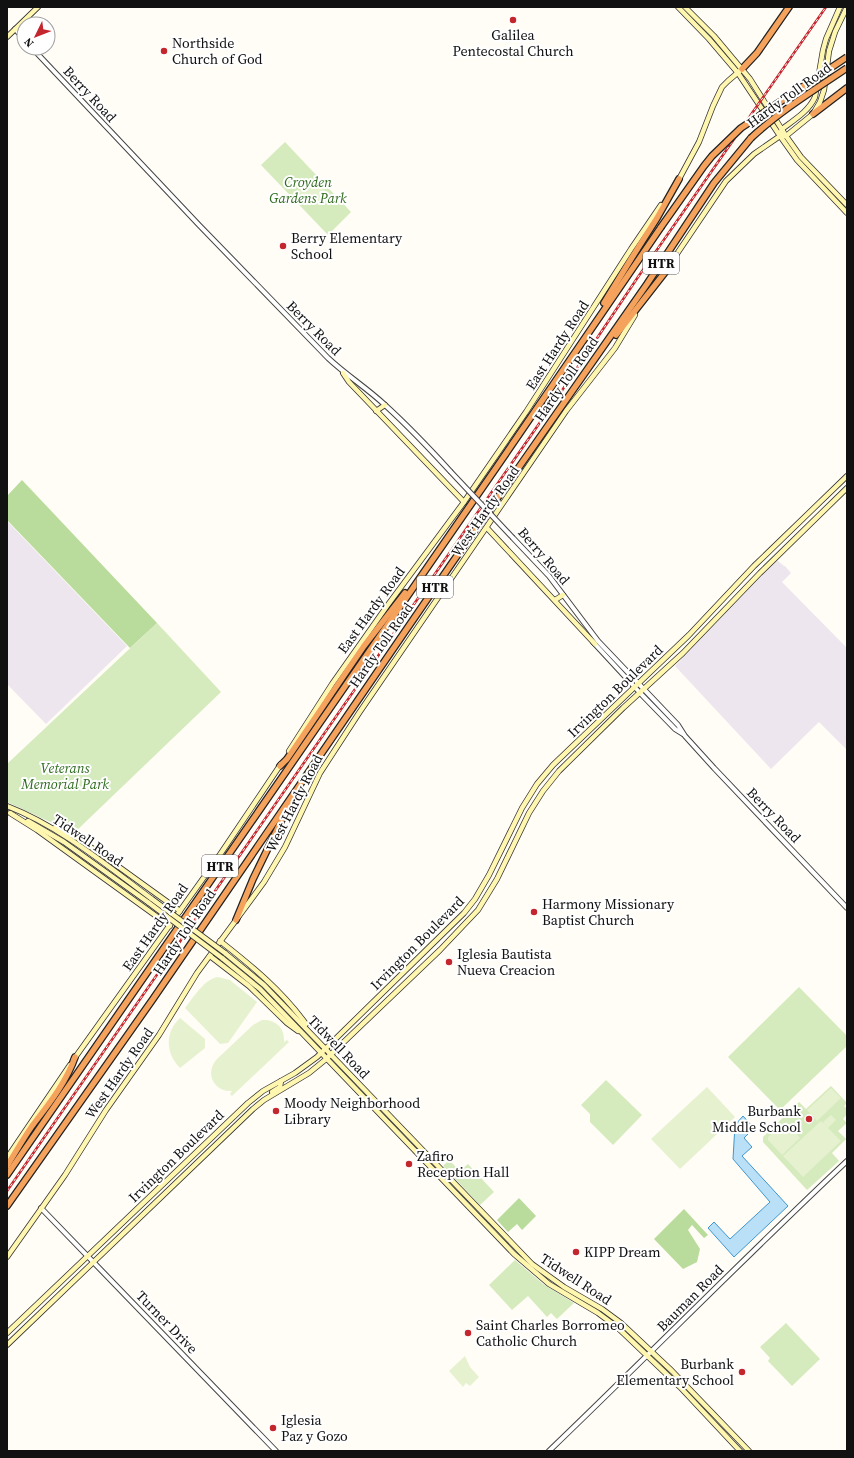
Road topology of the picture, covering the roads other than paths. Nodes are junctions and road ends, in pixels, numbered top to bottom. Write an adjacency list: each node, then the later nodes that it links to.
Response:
1 (38, 7): 8 (main road)
2 (678, 7): 7 (main road)
3 (685, 7): 7 (main road)
4 (789, 7): 13 (highway)
5 (840, 7): 16 (main road)
6 (847, 7): 15 (main road)
7 (690, 16): 13 (main road)
8 (15, 29): 9 (main road)
9 (7, 37)
10 (40, 56): 26 (street, Berry Road)
11 (847, 57): 25 (highway, Hardy Toll Road / HTR, bridge)
12 (847, 68): 27 (highway, Hardy Toll Road / HTR, bridge)
13 (740, 71): 16 (main road); 17 (main road); 21 (main road, East Hardy Road)
14 (847, 88): 15 (highway)
15 (813, 114): 18 (main road)
16 (782, 129): 17 (main road); 18 (main road)
17 (780, 136): 18 (main road); 20 (main road); 24 (main road, West Hardy Road)
18 (786, 136): 19 (main road)
19 (811, 166): 20 (main road); 22 (main road)
20 (806, 170): 23 (main road)
21 (679, 179): 25 (highway); 32 (main road, East Hardy Road)
22 (847, 205)
23 (847, 213)
24 (666, 271): 27 (highway); 33 (main road, West Hardy Road)
25 (591, 328): 34 (highway, Hardy Toll Road / HTR)
26 (343, 373): 28 (street, Berry Road); 29 (main road)
27 (574, 389): 47 (highway, Hardy Toll Road / HTR)
28 (385, 405): 29 (main road); 35 (street, Berry Road, bridge)
29 (376, 411): 32 (main road)
30 (847, 476): 37 (main road, Irvington Boulevard)
31 (847, 488): 38 (main road, Irvington Boulevard)
32 (464, 502): 46 (main road, East Hardy Road)
33 (487, 528): 36 (main road); 56 (main road, West Hardy Road)
34 (434, 557): 46 (highway); 82 (highway, Hardy Toll Road / HTR)
35 (563, 595): 36 (main road); 39 (street, Berry Road)
36 (555, 600): 40 (main road)
37 (719, 603): 38 (main road); 41 (main road, Irvington Boulevard)
38 (718, 617): 43 (main road, Irvington Boulevard)
39 (581, 620): 40 (street, Berry Road); 41 (street, Berry Road)
40 (595, 644): 42 (street, Berry Road)
41 (639, 684): 42 (main road, Irvington Boulevard); 43 (street, Berry Road)
42 (635, 688): 44 (street, Berry Road); 63 (main road, Irvington Boulevard)
43 (644, 689): 44 (main road, Irvington Boulevard); 45 (street, Berry Road)
44 (640, 693): 45 (street, Berry Road); 64 (main road, Irvington Boulevard)
45 (685, 736): 53 (street, Berry Road)
46 (280, 766): 54 (main road, East Hardy Road)
47 (298, 786): 56 (highway); 84 (highway, Hardy Toll Road / HTR)
48 (7, 806): 50 (main road, Tidwell Road)
49 (9, 813): 51 (main road, Tidwell Road); 55 (main road)
50 (41, 822): 51 (main road, Tidwell Road); 52 (main road)
51 (150, 901): 60 (main road, Tidwell Road, bridge)
52 (169, 904): 54 (main road); 55 (main road)
53 (847, 908)
54 (180, 911): 57 (main road, East Hardy Road)
55 (162, 920): 57 (main road)
56 (236, 920): 58 (main road, West Hardy Road)
57 (170, 926): 70 (main road, East Hardy Road)
58 (220, 941): 59 (main road); 61 (main road, West Hardy Road)
59 (228, 948): 62 (main road); 65 (main road)
60 (224, 955): 65 (main road, Tidwell Road); 66 (main road, Tidwell Road)
61 (210, 956): 62 (main road); 85 (main road, West Hardy Road)
62 (218, 962): 66 (main road)
63 (362, 1014): 64 (main road); 67 (main road, Irvington Boulevard)
64 (368, 1020): 69 (main road, Irvington Boulevard)
65 (314, 1035): 67 (main road, Tidwell Road)
66 (308, 1037): 68 (main road, Tidwell Road)
67 (326, 1048): 68 (main road, Irvington Boulevard); 69 (main road, Tidwell Road)
68 (322, 1052): 71 (main road, Tidwell Road); 72 (main road, Irvington Boulevard)
69 (332, 1054): 71 (main road, Irvington Boulevard); 73 (main road, Tidwell Road)
70 (75, 1057): 77 (main road, East Hardy Road); 80 (highway)
71 (327, 1058): 73 (main road, Tidwell Road); 74 (main road, Irvington Boulevard)
72 (281, 1080): 74 (main road); 75 (main road, Irvington Boulevard)
73 (360, 1088): 78 (main road, Tidwell Road)
74 (264, 1100): 76 (main road, Irvington Boulevard)
75 (212, 1137): 76 (main road); 81 (main road, Irvington Boulevard)
76 (218, 1143): 83 (main road, Irvington Boulevard)
77 (7, 1158)
78 (427, 1159): 91 (main road, Tidwell Road); 92 (main road, Tidwell Road)
79 (847, 1161): 101 (street, Bauman Road)
80 (7, 1166)
81 (175, 1172): 83 (main road); 86 (main road, Irvington Boulevard)
82 (7, 1175)
83 (182, 1178): 87 (main road, Irvington Boulevard)
84 (7, 1206)
85 (41, 1208): 88 (street, Turner Drive); 89 (main road, West Hardy Road)
86 (132, 1214): 87 (main road); 88 (main road, Irvington Boulevard)
87 (137, 1220): 90 (main road, Irvington Boulevard)
88 (88, 1256): 90 (street, Turner Drive); 93 (main road, Irvington Boulevard)
89 (7, 1257)
90 (94, 1262): 94 (main road, Irvington Boulevard); 107 (street, Turner Drive)
91 (552, 1279): 92 (main road); 95 (main road, Tidwell Road)
92 (549, 1284): 96 (main road, Tidwell Road)
93 (55, 1287): 94 (main road); 99 (main road, Irvington Boulevard)
94 (61, 1293): 100 (main road, Irvington Boulevard)
95 (583, 1298): 96 (main road); 97 (main road, Tidwell Road)
96 (578, 1302): 98 (main road, Tidwell Road)
97 (622, 1323): 98 (main road); 101 (main road, Tidwell Road)
98 (617, 1327): 102 (main road, Tidwell Road)
99 (7, 1333)
100 (7, 1345)
101 (652, 1351): 102 (street, Bauman Road); 103 (main road, Tidwell Road)
102 (647, 1355): 104 (main road, Tidwell Road); 108 (street, Bauman Road)
103 (684, 1383): 104 (main road); 105 (main road, Tidwell Road)
104 (680, 1387): 106 (main road, Tidwell Road)
105 (711, 1412): 106 (main road); 110 (main road, Tidwell Road)
106 (707, 1416): 109 (main road, Tidwell Road)
107 (276, 1451)
108 (549, 1451)
109 (740, 1451)
110 (749, 1451)

